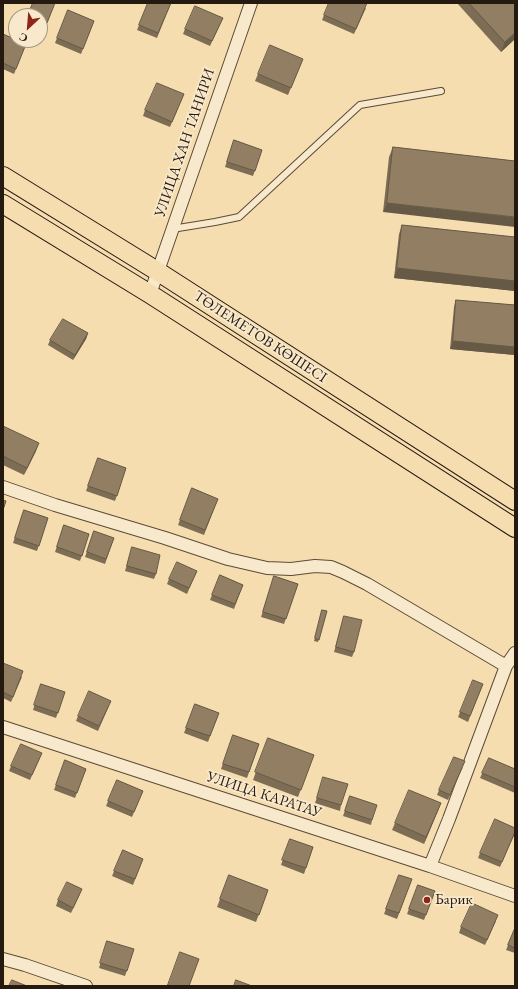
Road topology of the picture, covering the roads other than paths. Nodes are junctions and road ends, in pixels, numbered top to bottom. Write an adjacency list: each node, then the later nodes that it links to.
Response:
1 (250, 3): 5 (street, УЛИЦА ХАН ТАНИРИ)
2 (441, 91): 5 (lane)
3 (3, 176): 6 (main road, ТӨЛЕМЕТОВ КӨШЕСІ)
4 (3, 204): 7 (main road, ТӨЛЕМЕТОВ КӨШЕСІ)
5 (172, 229): 6 (street, УЛИЦА ХАН ТАНИРИ)
6 (157, 272): 7 (street, УЛИЦА ХАН ТАНИРИ); 9 (main road, ТӨЛЕМЕТОВ КӨШЕСІ)
7 (150, 294): 10 (main road, ТӨЛЕМЕТОВ КӨШЕСІ)
8 (3, 487): 12 (street)
9 (515, 501)
10 (515, 528)
11 (515, 653): 12 (street)
12 (506, 666): 14 (street)
13 (3, 727): 14 (street, УЛИЦА КАРАТАУ)
14 (430, 866): 15 (street, УЛИЦА КАРАТАУ)
15 (515, 896)
16 (3, 959): 17 (street)
17 (86, 986)

